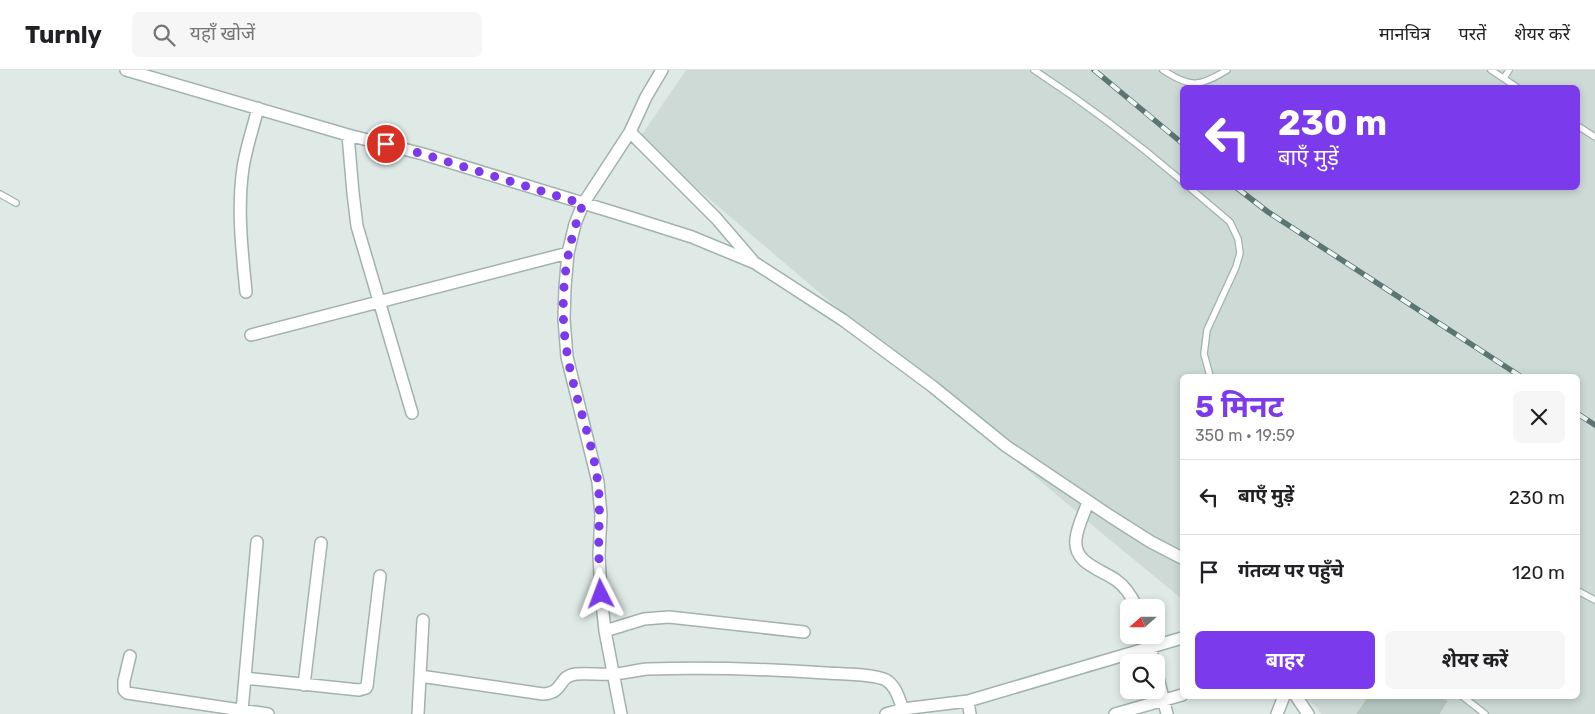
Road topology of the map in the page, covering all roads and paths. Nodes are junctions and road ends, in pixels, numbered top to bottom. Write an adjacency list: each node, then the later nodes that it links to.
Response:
1 (126, 70): 10 (street)
2 (662, 70): 12 (street)
3 (1034, 70): 15 (lane)
4 (1163, 70): 5 (lane)
5 (1227, 70)
6 (1492, 70): 8 (lane)
7 (1509, 70): 8 (lane)
8 (1504, 78): 9 (lane)
9 (1514, 85)
10 (258, 108): 13 (street); 22 (street)
11 (1580, 127): 14 (lane)
12 (630, 132): 19 (street); 21 (street)
13 (348, 135): 19 (street); 23 (street)
14 (1595, 137)
15 (1180, 179)
16 (1192, 190): 25 (lane)
17 (0, 194): 18 (lane)
18 (16, 203)
19 (583, 204): 20 (street); 21 (street)
20 (568, 253): 23 (street); 36 (street)
21 (755, 263): 27 (street)
22 (246, 292)
23 (380, 301): 24 (street); 26 (street)
24 (250, 335)
25 (1209, 374)
26 (412, 413)
27 (1088, 502): 30 (street); 33 (street)
28 (257, 542): 45 (street)
29 (321, 543): 46 (street)
30 (1180, 557)
31 (380, 576): 46 (street)
32 (1580, 592): 34 (lane)
33 (1132, 599)
34 (1595, 600)
35 (423, 620): 44 (street)
36 (605, 631): 37 (street); 43 (street)
37 (804, 632)
38 (1180, 639): 40 (street)
39 (1150, 644): 40 (street)
40 (1151, 648): 41 (street); 51 (street)
41 (1152, 654)
42 (130, 656): 54 (street)
43 (613, 674): 44 (street); 53 (street); 57 (street)
44 (420, 676): 56 (street)
45 (245, 678): 46 (street); 54 (street)
46 (304, 685)
47 (1180, 696): 52 (street)
48 (1283, 699): 62 (street)
49 (1298, 699): 63 (street)
50 (1466, 699): 64 (lane)
51 (968, 701): 53 (street); 59 (street)
52 (1164, 701): 60 (street); 61 (street)
53 (903, 709): 58 (street)
54 (242, 711): 55 (street)
55 (268, 714)
56 (418, 714)
57 (621, 714)
58 (886, 714)
59 (970, 714)
60 (1115, 714)
61 (1167, 714)
62 (1277, 714)
63 (1308, 714)
64 (1484, 714)

